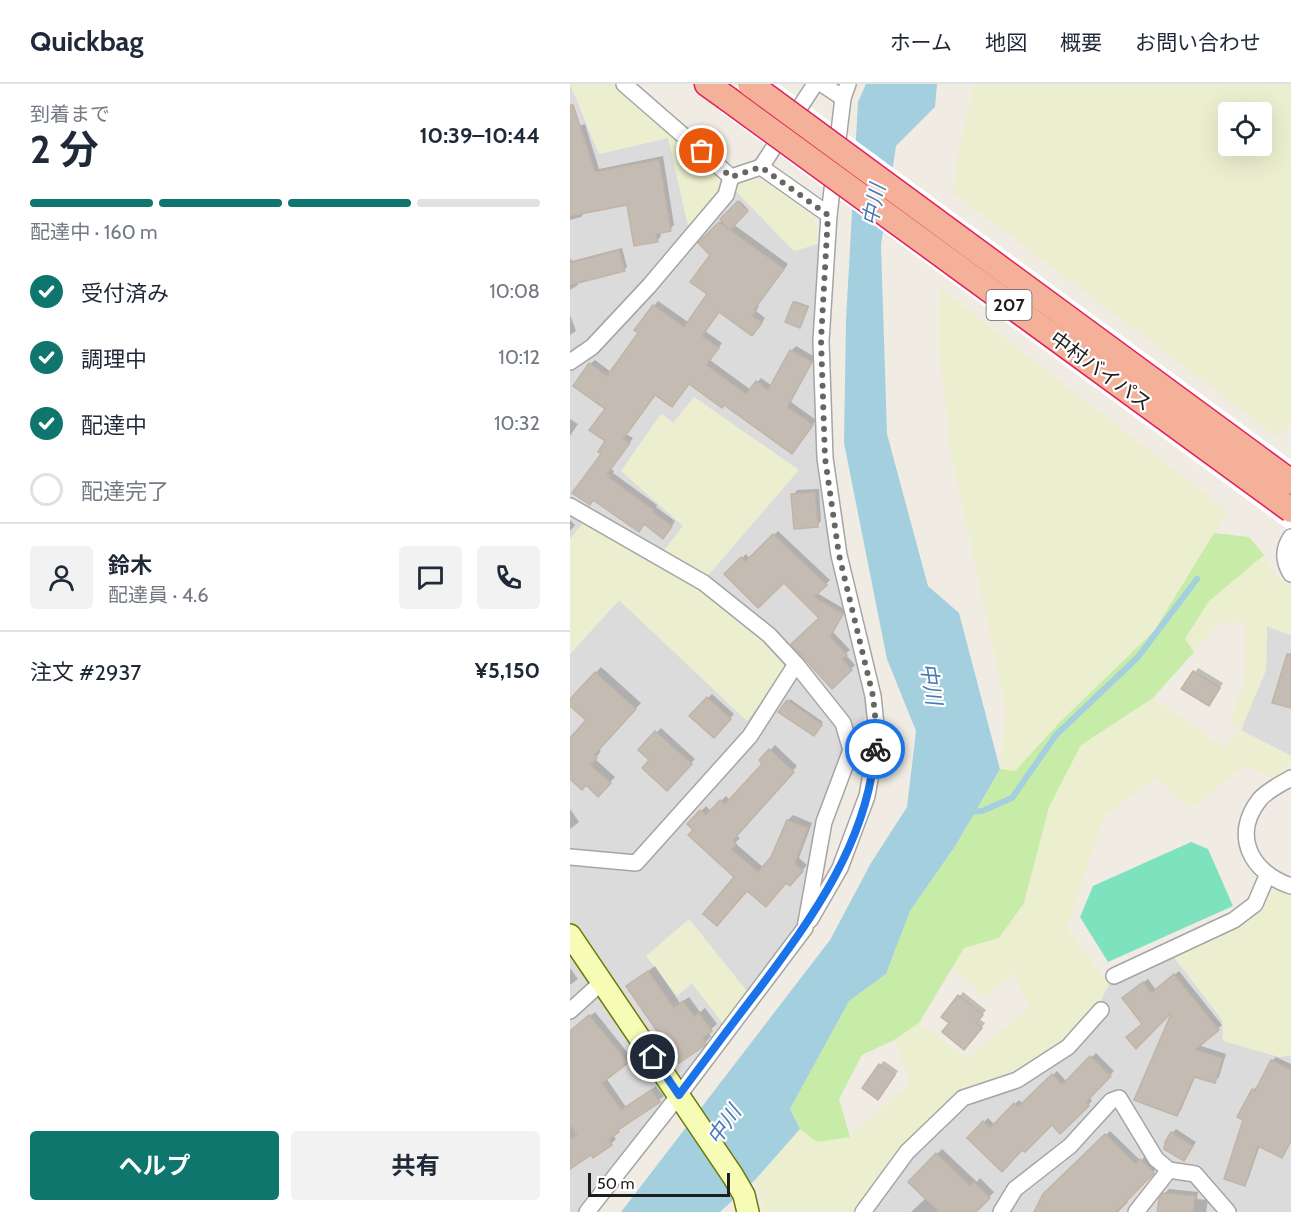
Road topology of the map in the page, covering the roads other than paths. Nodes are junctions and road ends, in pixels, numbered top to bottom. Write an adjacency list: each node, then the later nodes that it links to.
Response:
1 (624, 84): 8 (street)
2 (707, 84): 13 (highway, 中村バイパス / 207, bridge)
3 (750, 84): 11 (highway, 中村バイパス / 207, bridge)
4 (815, 84): 7 (street)
5 (822, 84): 6 (street)
6 (846, 91): 9 (street)
7 (761, 167): 8 (street); 9 (street)
8 (731, 177): 10 (street)
9 (828, 215): 18 (street)
10 (570, 362)
11 (1291, 482)
12 (570, 506): 16 (street)
13 (1291, 510)
14 (1291, 537): 15 (street)
15 (1291, 574)
16 (796, 664): 17 (street); 20 (street)
17 (851, 750): 18 (street); 23 (street)
18 (875, 752): 23 (street)
19 (1291, 778): 21 (street)
20 (570, 857)
21 (1267, 876): 22 (street); 25 (street)
22 (1291, 886)
23 (805, 928): 29 (street)
24 (570, 935): 26 (main road)
25 (1114, 976)
26 (602, 982): 28 (street); 29 (main road)
27 (1101, 1010): 34 (street)
28 (570, 1011)
29 (679, 1095): 31 (main road); 33 (street)
30 (1168, 1170): 32 (street); 35 (street); 36 (street)
31 (746, 1204)
32 (1225, 1210)
33 (586, 1212)
34 (863, 1212)
35 (1001, 1212)
36 (1136, 1212)

